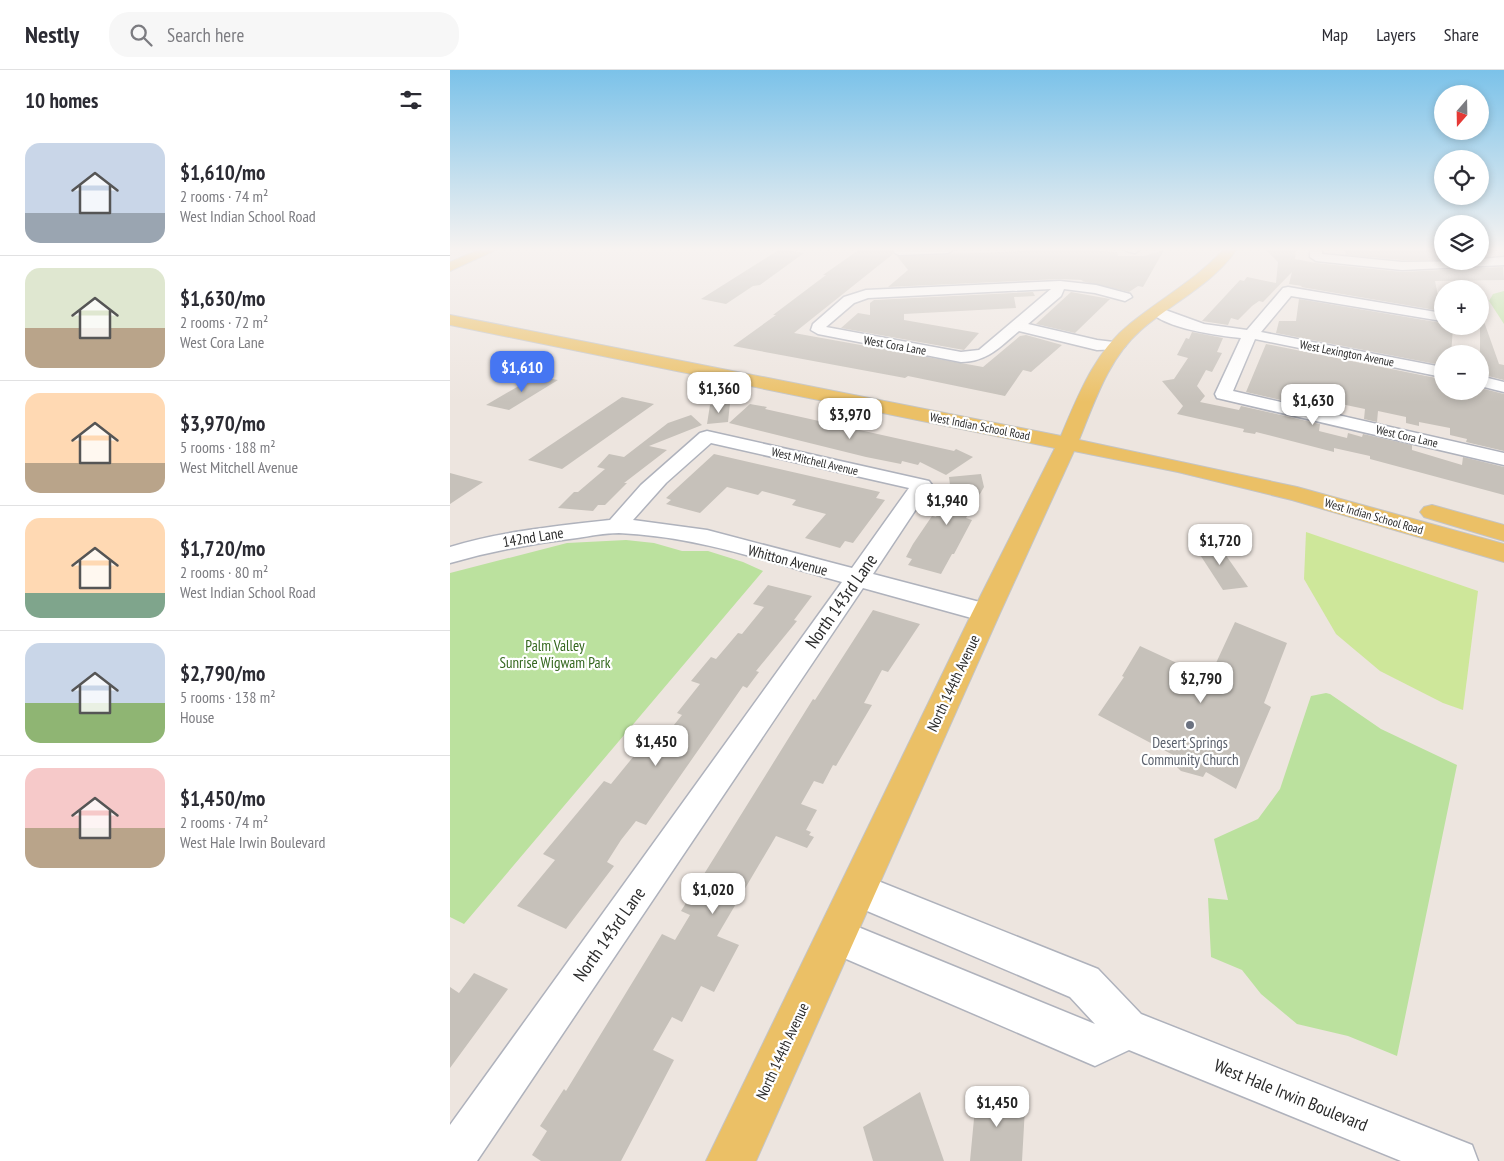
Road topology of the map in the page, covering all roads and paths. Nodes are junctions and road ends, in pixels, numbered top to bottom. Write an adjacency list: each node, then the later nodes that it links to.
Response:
1 (851, 300): 10 (street, West Cora Lane)
2 (1048, 300): 10 (street)
3 (1172, 300): 7 (main road, North 144th Avenue)
4 (1281, 300): 11 (street)
5 (1337, 300): 8 (street)
6 (450, 305): 12 (main road, West Indian School Road)
7 (1157, 311): 11 (street, West Lexington Avenue); 14 (main road, North 144th Avenue)
8 (1434, 316)
9 (450, 320): 13 (main road, West Indian School Road)
10 (1018, 325): 14 (street)
11 (1251, 334): 15 (street, West Lexington Avenue); 19 (street, West Cora Lane)
12 (596, 335): 13 (main road); 18 (main road, West Indian School Road)
13 (579, 346): 18 (main road, West Indian School Road)
14 (1117, 346): 18 (main road, North 144th Avenue)
15 (1434, 370)
16 (1489, 383): 17 (street)
17 (1504, 387)
18 (1071, 436): 22 (main road, West Indian School Road); 23 (main road, West Indian School Road); 26 (main road, North 144th Avenue)
19 (1504, 459)
20 (922, 485): 21 (street, West Mitchell Avenue); 25 (street, North 143rd Lane)
21 (618, 526): 24 (street, 142nd Lane); 25 (street, Whitton Avenue)
22 (1504, 533)
23 (1504, 553)
24 (450, 555)
25 (856, 578): 26 (street, Whitton Avenue); 30 (street, North 143rd Lane)
26 (986, 613): 27 (main road, North 144th Avenue)
27 (858, 890): 28 (main road, North 144th Avenue); 29 (street, West Hale Irwin Boulevard)
28 (836, 936): 29 (street); 31 (main road, North 144th Avenue)
29 (1127, 1029): 32 (street, West Hale Irwin Boulevard)
30 (451, 1161)
31 (731, 1161)
32 (1456, 1161)

